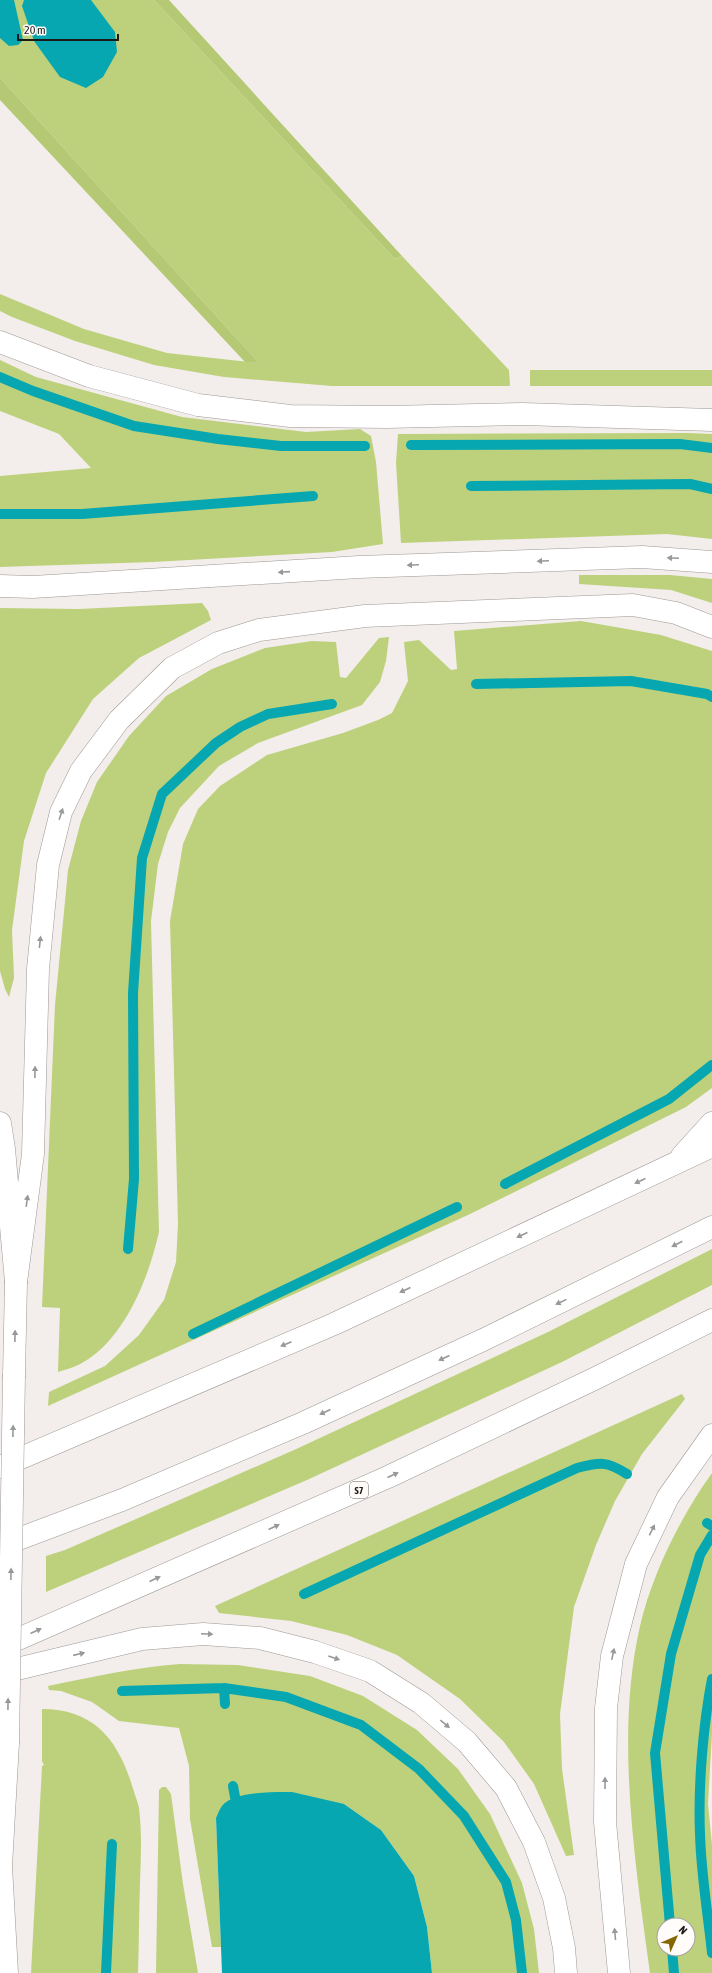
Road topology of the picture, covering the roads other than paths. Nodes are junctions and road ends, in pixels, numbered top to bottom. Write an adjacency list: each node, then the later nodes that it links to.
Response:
1 (0, 342): 2 (main road)
2 (712, 420)
3 (712, 562): 4 (main road, one-way to 4)
4 (0, 586)
5 (712, 627): 11 (main road, one-way to 5)
6 (0, 1123): 11 (main road)
7 (712, 1123): 9 (main road)
8 (712, 1146): 9 (main road)
9 (676, 1164): 14 (main road, one-way to 14)
10 (712, 1227): 15 (main road, one-way to 15)
11 (16, 1282): 18 (main road, one-way to 11, bridge)
12 (712, 1320): 16 (main road, S7, one-way to 12)
13 (712, 1435): 20 (main road, one-way to 13)
14 (0, 1467)
15 (0, 1546)
16 (0, 1647)
17 (0, 1673): 19 (main road, one-way to 19)
18 (7, 1973)
19 (566, 1973)
20 (619, 1973)

